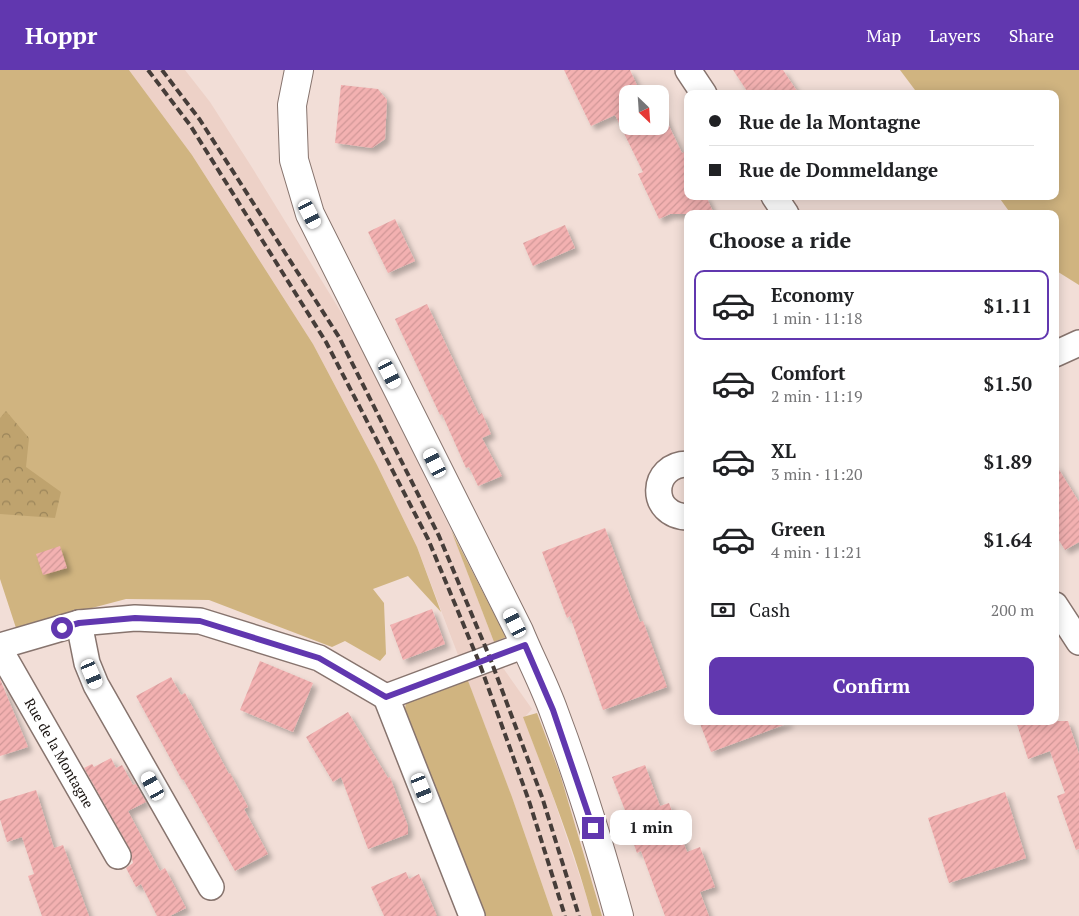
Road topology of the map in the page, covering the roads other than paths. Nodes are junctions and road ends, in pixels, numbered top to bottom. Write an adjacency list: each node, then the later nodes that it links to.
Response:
1 (299, 70): 11 (main road)
2 (688, 70): 3 (street)
3 (701, 90)
4 (1079, 343): 5 (street)
5 (1059, 352)
6 (684, 464): 7 (street)
7 (684, 516)
8 (1059, 611): 10 (street)
9 (79, 623): 12 (street); 14 (street); 16 (street)
10 (1079, 642)
11 (525, 645): 14 (street); 18 (main road)
12 (0, 646)
13 (0, 650): 15 (street, Rue de la Montagne)
14 (386, 697): 17 (street)
15 (118, 856)
16 (210, 887)
17 (472, 916)
18 (619, 916)

